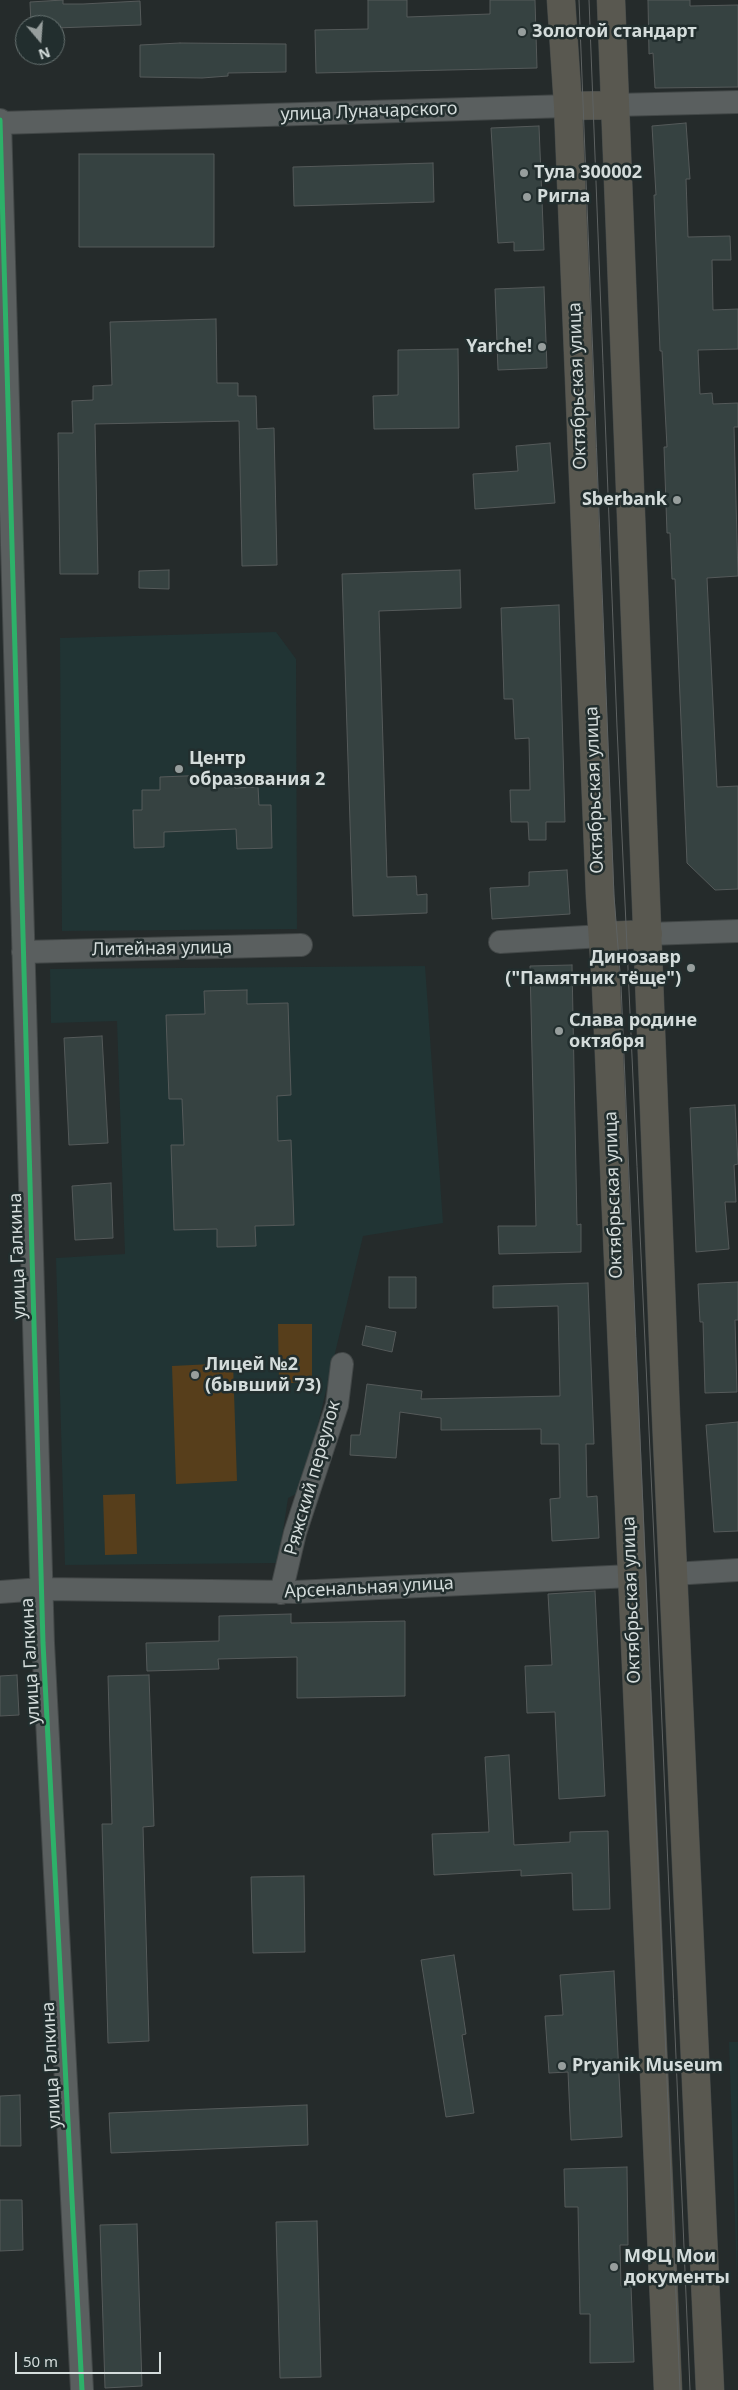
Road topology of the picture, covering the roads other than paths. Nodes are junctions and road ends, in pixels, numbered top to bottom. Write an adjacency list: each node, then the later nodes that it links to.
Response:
1 (561, 0): 5 (main road, Октябрьская улица)
2 (611, 0): 4 (main road)
3 (738, 102): 4 (street, улица Луначарского)
4 (615, 105): 5 (main road, улица Луначарского); 10 (main road)
5 (568, 106): 6 (street, улица Луначарского); 11 (main road, Октябрьская улица)
6 (0, 122): 7 (street, улица Галкина)
7 (17, 717): 8 (street); 14 (street, улица Галкина)
8 (0, 737)
9 (738, 931): 10 (street)
10 (648, 934): 11 (main road); 17 (main road)
11 (602, 936): 12 (street); 18 (main road, Октябрьская улица)
12 (500, 942)
13 (301, 946): 14 (street, Литейная улица)
14 (24, 952): 19 (street, улица Галкина)
15 (342, 1364): 21 (street, Ряжский переулок)
16 (738, 1570): 17 (street, Арсенальная улица)
17 (673, 1574): 18 (main road, Арсенальная улица); 24 (main road)
18 (631, 1576): 21 (street, Арсенальная улица); 23 (main road, Октябрьская улица)
19 (41, 1589): 20 (street, Арсенальная улица); 21 (street, Арсенальная улица); 22 (street, улица Галкина)
20 (0, 1592)
21 (282, 1593)
22 (82, 2390)
23 (668, 2390)
24 (710, 2390)

